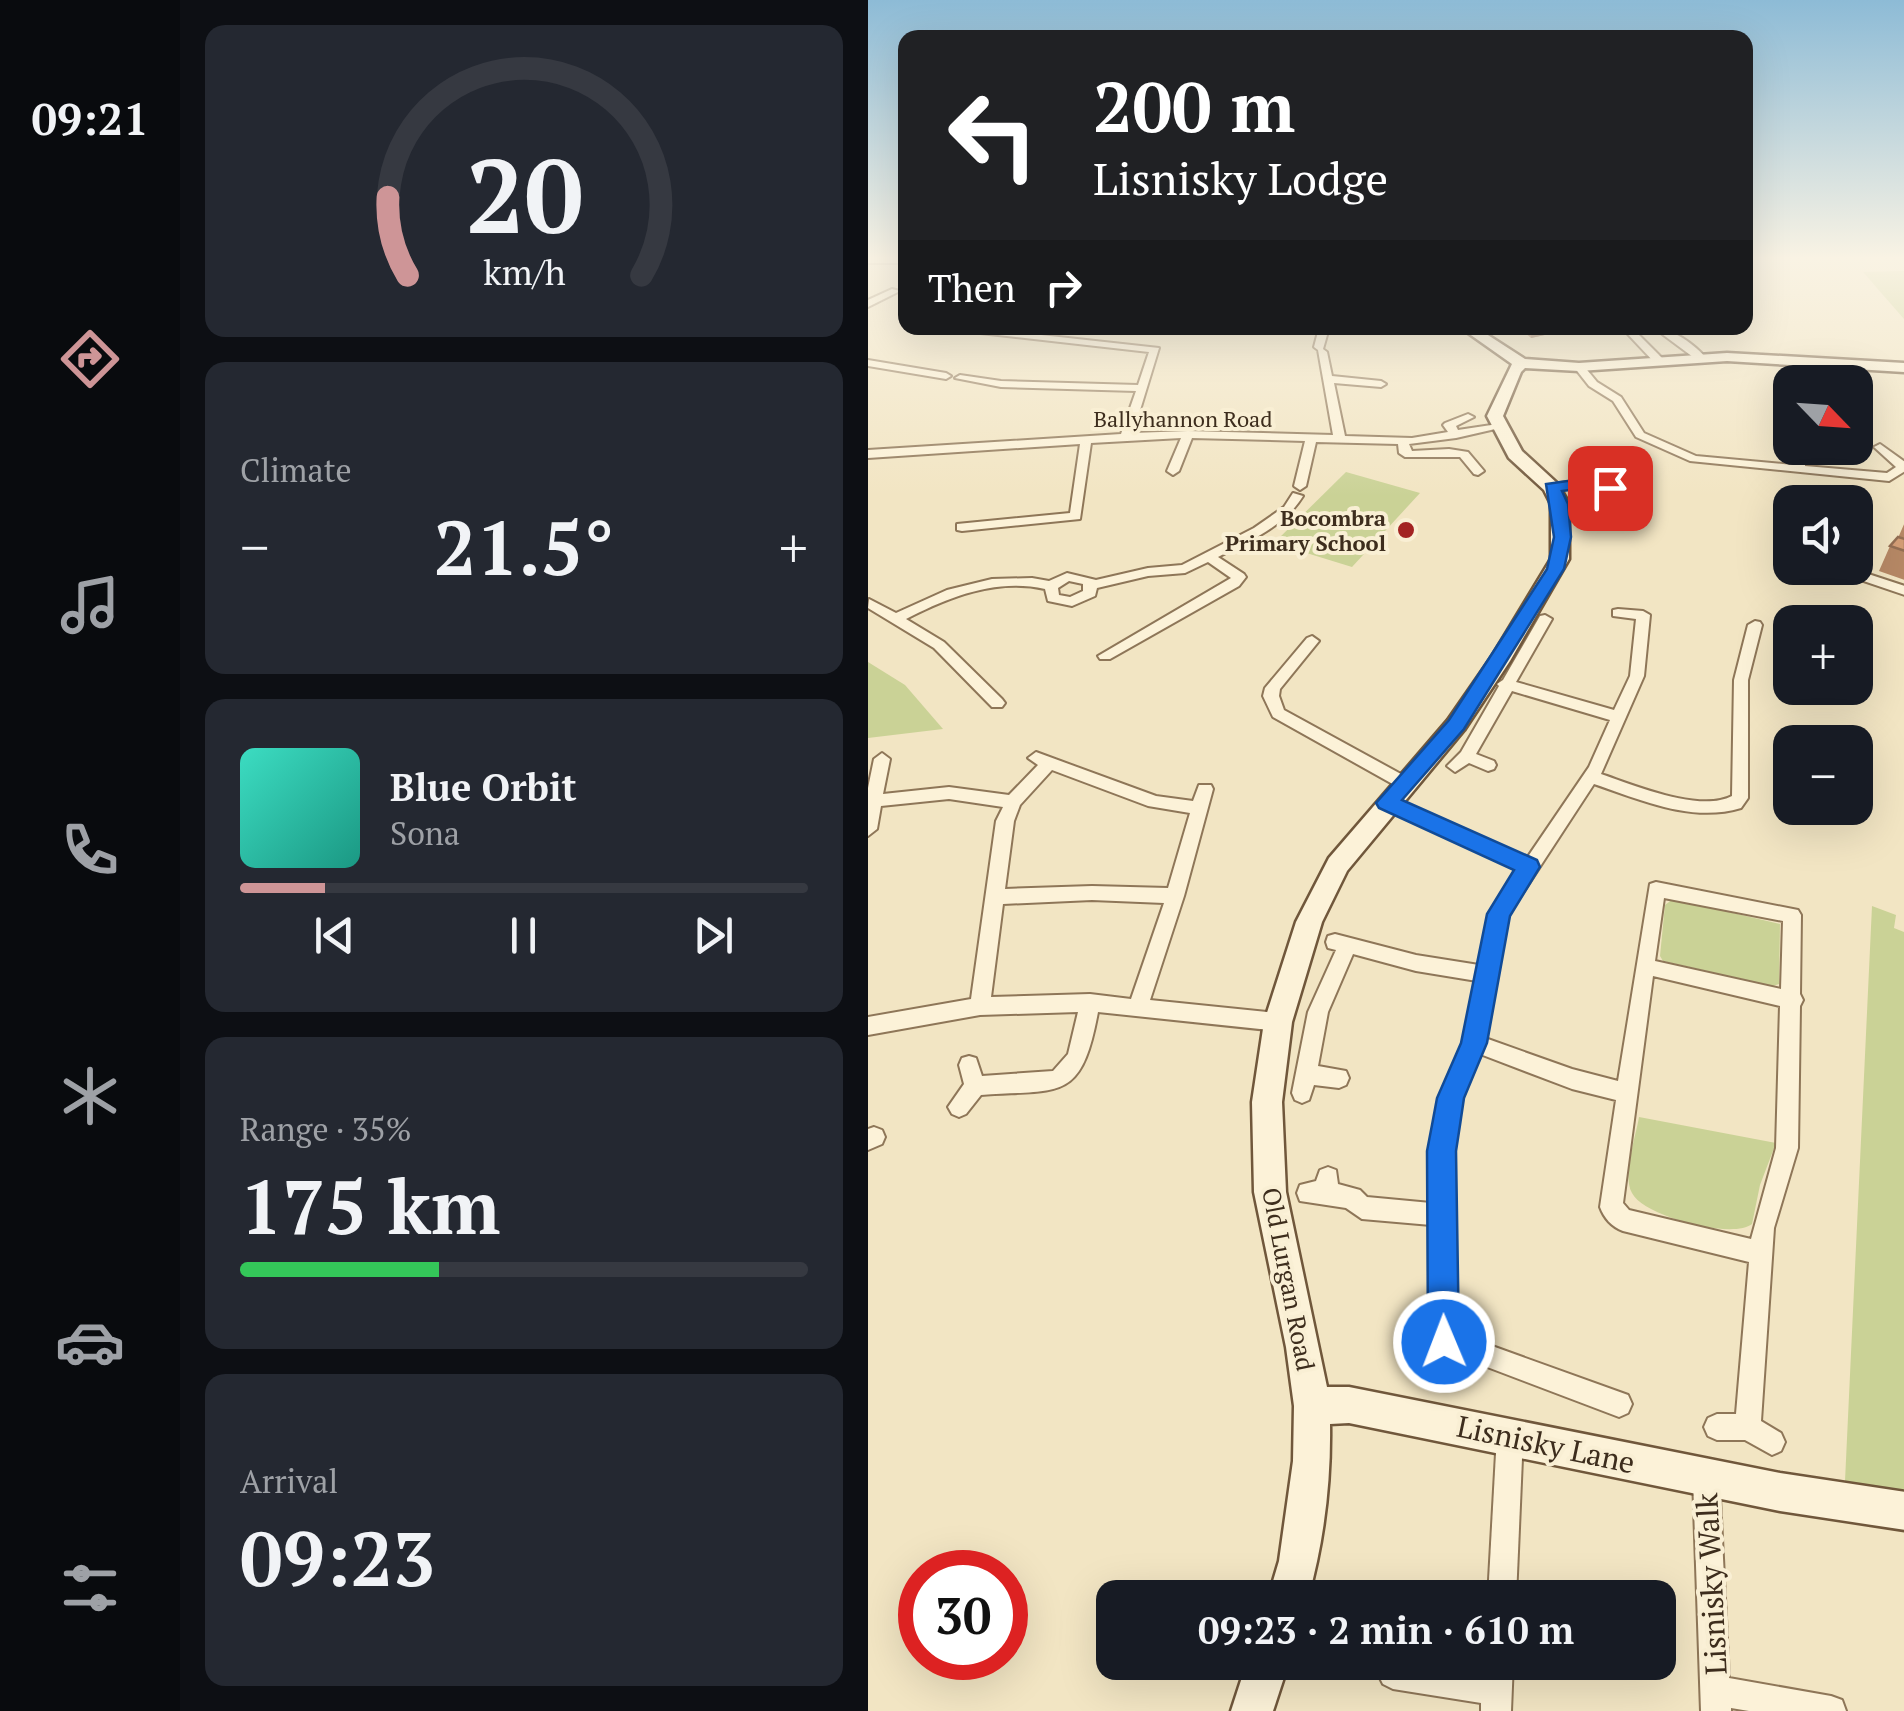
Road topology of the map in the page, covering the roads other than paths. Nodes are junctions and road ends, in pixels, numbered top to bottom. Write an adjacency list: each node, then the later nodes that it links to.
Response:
1 (1030, 337): 7 (street)
2 (1056, 337): 7 (street)
3 (1323, 337): 14 (street)
4 (1481, 337): 11 (street)
5 (1636, 337): 9 (street)
6 (1669, 337): 8 (street)
7 (1053, 340): 16 (street)
8 (1701, 358): 9 (street); 13 (street)
9 (1658, 360): 12 (street)
10 (868, 363): 16 (street)
11 (1521, 363): 12 (street); 18 (street)
12 (1579, 366): 29 (street)
13 (1904, 368)
14 (1328, 379): 15 (street); 24 (street)
15 (1381, 384)
16 (1143, 388): 21 (street)
17 (1468, 418): 20 (street)
18 (1498, 427): 20 (street, Ballyhannon Road); 35 (street)
19 (1188, 434): 21 (street, Ballyhannon Road); 23 (street, Ballyhannon Road); 32 (street)
20 (1456, 435): 25 (street, Ballyhannon Road)
21 (1126, 436): 22 (street, Ballyhannon Road)
22 (1086, 438): 27 (street, Ballyhannon Road); 37 (street)
23 (1311, 439): 24 (street, Ballyhannon Road); 38 (street)
24 (1340, 440): 25 (street, Ballyhannon Road)
25 (1403, 441): 31 (street)
26 (1880, 447): 30 (street)
27 (868, 454)
28 (1591, 459): 34 (street)
29 (1707, 462): 30 (street); 33 (street)
30 (1799, 468)
31 (1478, 471)
32 (1173, 472)
33 (1699, 474)
34 (1603, 481): 35 (street); 36 (street)
35 (1556, 496): 57 (street, Old Lurgan Road)
36 (1621, 501)
37 (962, 528)
38 (1210, 557): 40 (street); 49 (street)
39 (1873, 579): 42 (street)
40 (1093, 585): 41 (street); 41 (street)
41 (1051, 586): 45 (street)
42 (1904, 591)
43 (869, 603): 45 (street)
44 (1618, 614): 52 (street)
45 (897, 618): 51 (street)
46 (1548, 624): 50 (street)
47 (1755, 625): 55 (street)
48 (1313, 642): 57 (street)
49 (1105, 656)
50 (1505, 684): 52 (street); 54 (street)
51 (970, 701)
52 (1619, 717): 55 (street)
53 (882, 759): 58 (street)
54 (1488, 765)
55 (1591, 777): 62 (street)
56 (1205, 789): 60 (street)
57 (1396, 793): 62 (street); 71 (street, Old Lurgan Road)
58 (874, 800): 59 (street); 61 (street)
59 (1013, 802): 60 (street); 64 (street)
60 (1197, 808): 63 (street)
61 (868, 829)
62 (1528, 867): 66 (street)
63 (1175, 896): 64 (street); 70 (street)
64 (995, 897): 69 (street)
65 (1648, 967): 67 (street); 67 (street); 75 (street)
66 (1488, 975): 73 (street); 74 (street)
67 (1793, 1000): 79 (street)
68 (1090, 1003): 69 (street); 70 (street); 76 (street)
69 (980, 1006): 72 (street)
70 (1138, 1007): 71 (street)
71 (1278, 1022): 83 (street, Old Lurgan Road)
72 (868, 1026)
73 (1474, 1043): 75 (street); 78 (street)
74 (1339, 1078)
75 (1628, 1093): 79 (street)
76 (959, 1107)
77 (1321, 1188): 78 (street)
78 (1442, 1214): 80 (street)
79 (1759, 1254): 85 (street)
80 (1444, 1342): 81 (street); 82 (street)
81 (1419, 1359)
82 (1608, 1395)
83 (1312, 1406): 86 (street, Lisnisky Lane); 90 (street, Old Lurgan Road)
84 (1717, 1427): 85 (street)
85 (1748, 1428): 87 (street)
86 (1510, 1435): 88 (street, Lisnisky Lane); 91 (street)
87 (1772, 1442)
88 (1706, 1478): 89 (street, Lisnisky Lane); 95 (street, Lisnisky Walk)
89 (1904, 1511)
90 (1294, 1580)
91 (1503, 1580)
92 (1262, 1680): 96 (street)
93 (1438, 1680): 94 (street)
94 (1497, 1688)
95 (1716, 1700): 97 (street, Lisnisky Walk)
96 (1252, 1711)
97 (1831, 1711)

